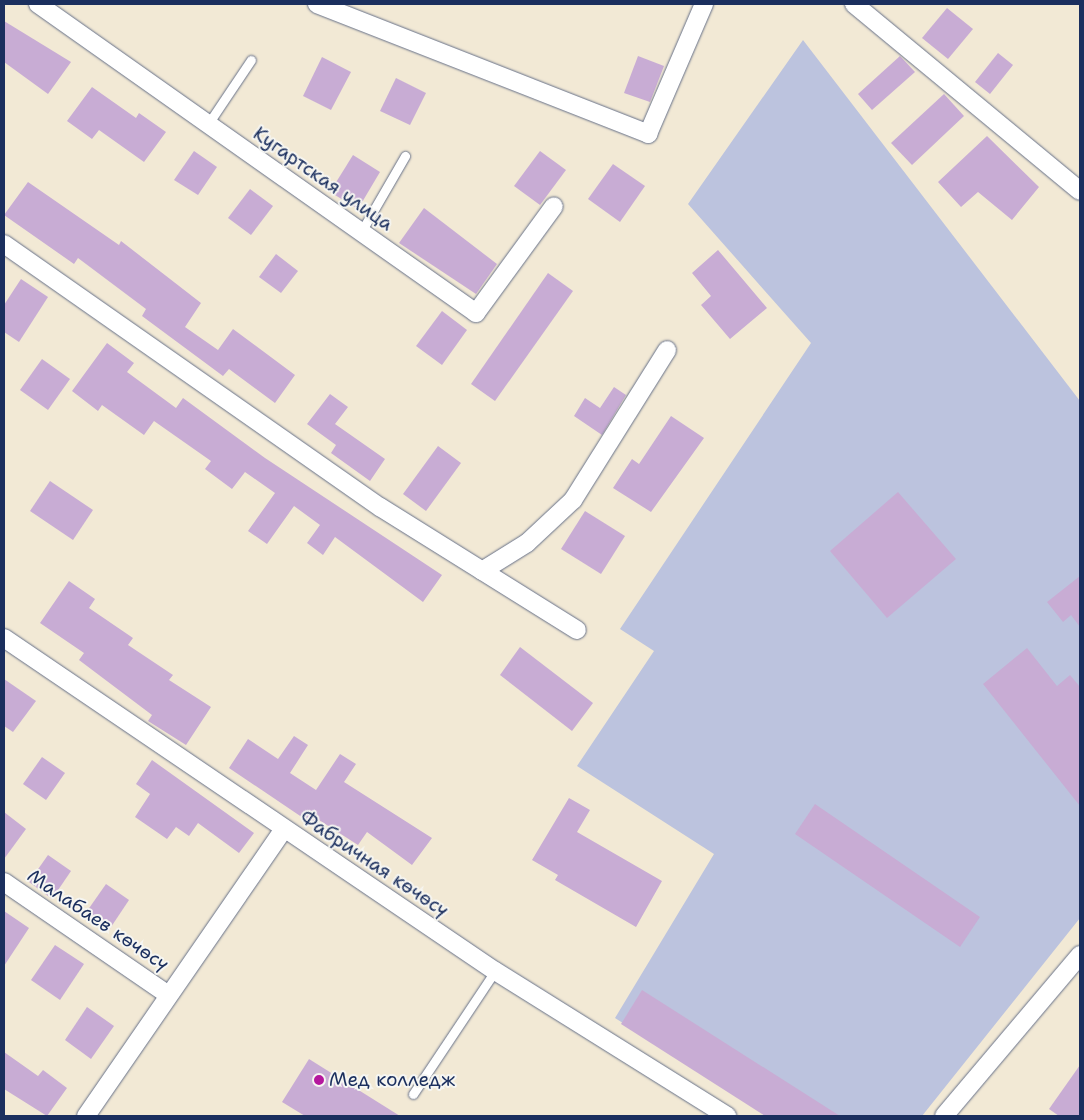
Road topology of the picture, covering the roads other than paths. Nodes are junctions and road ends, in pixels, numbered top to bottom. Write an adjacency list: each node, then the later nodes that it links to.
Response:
1 (38, 4): 6 (street, Кугартская улица)
2 (316, 4): 3 (street)
3 (704, 4)
4 (854, 4): 8 (street)
5 (250, 60): 6 (lane)
6 (208, 124): 10 (street, Кугартская улица)
7 (405, 156): 10 (lane)
8 (1080, 192)
9 (554, 206): 10 (street, Кугартская улица)
10 (361, 232)
11 (4, 244): 13 (street)
12 (667, 350): 13 (street)
13 (482, 571): 14 (street)
14 (577, 630)
15 (4, 638): 16 (street, Фабричная көчөсү)
16 (284, 829): 19 (street, Фабричная көчөсү); 20 (street)
17 (4, 882): 20 (street, Малабаев көчөсү)
18 (1080, 955): 24 (street)
19 (495, 971): 21 (lane); 23 (street, Фабричная көчөсү)
20 (168, 994): 22 (street)
21 (413, 1094)
22 (86, 1116)
23 (727, 1116)
24 (944, 1116)

